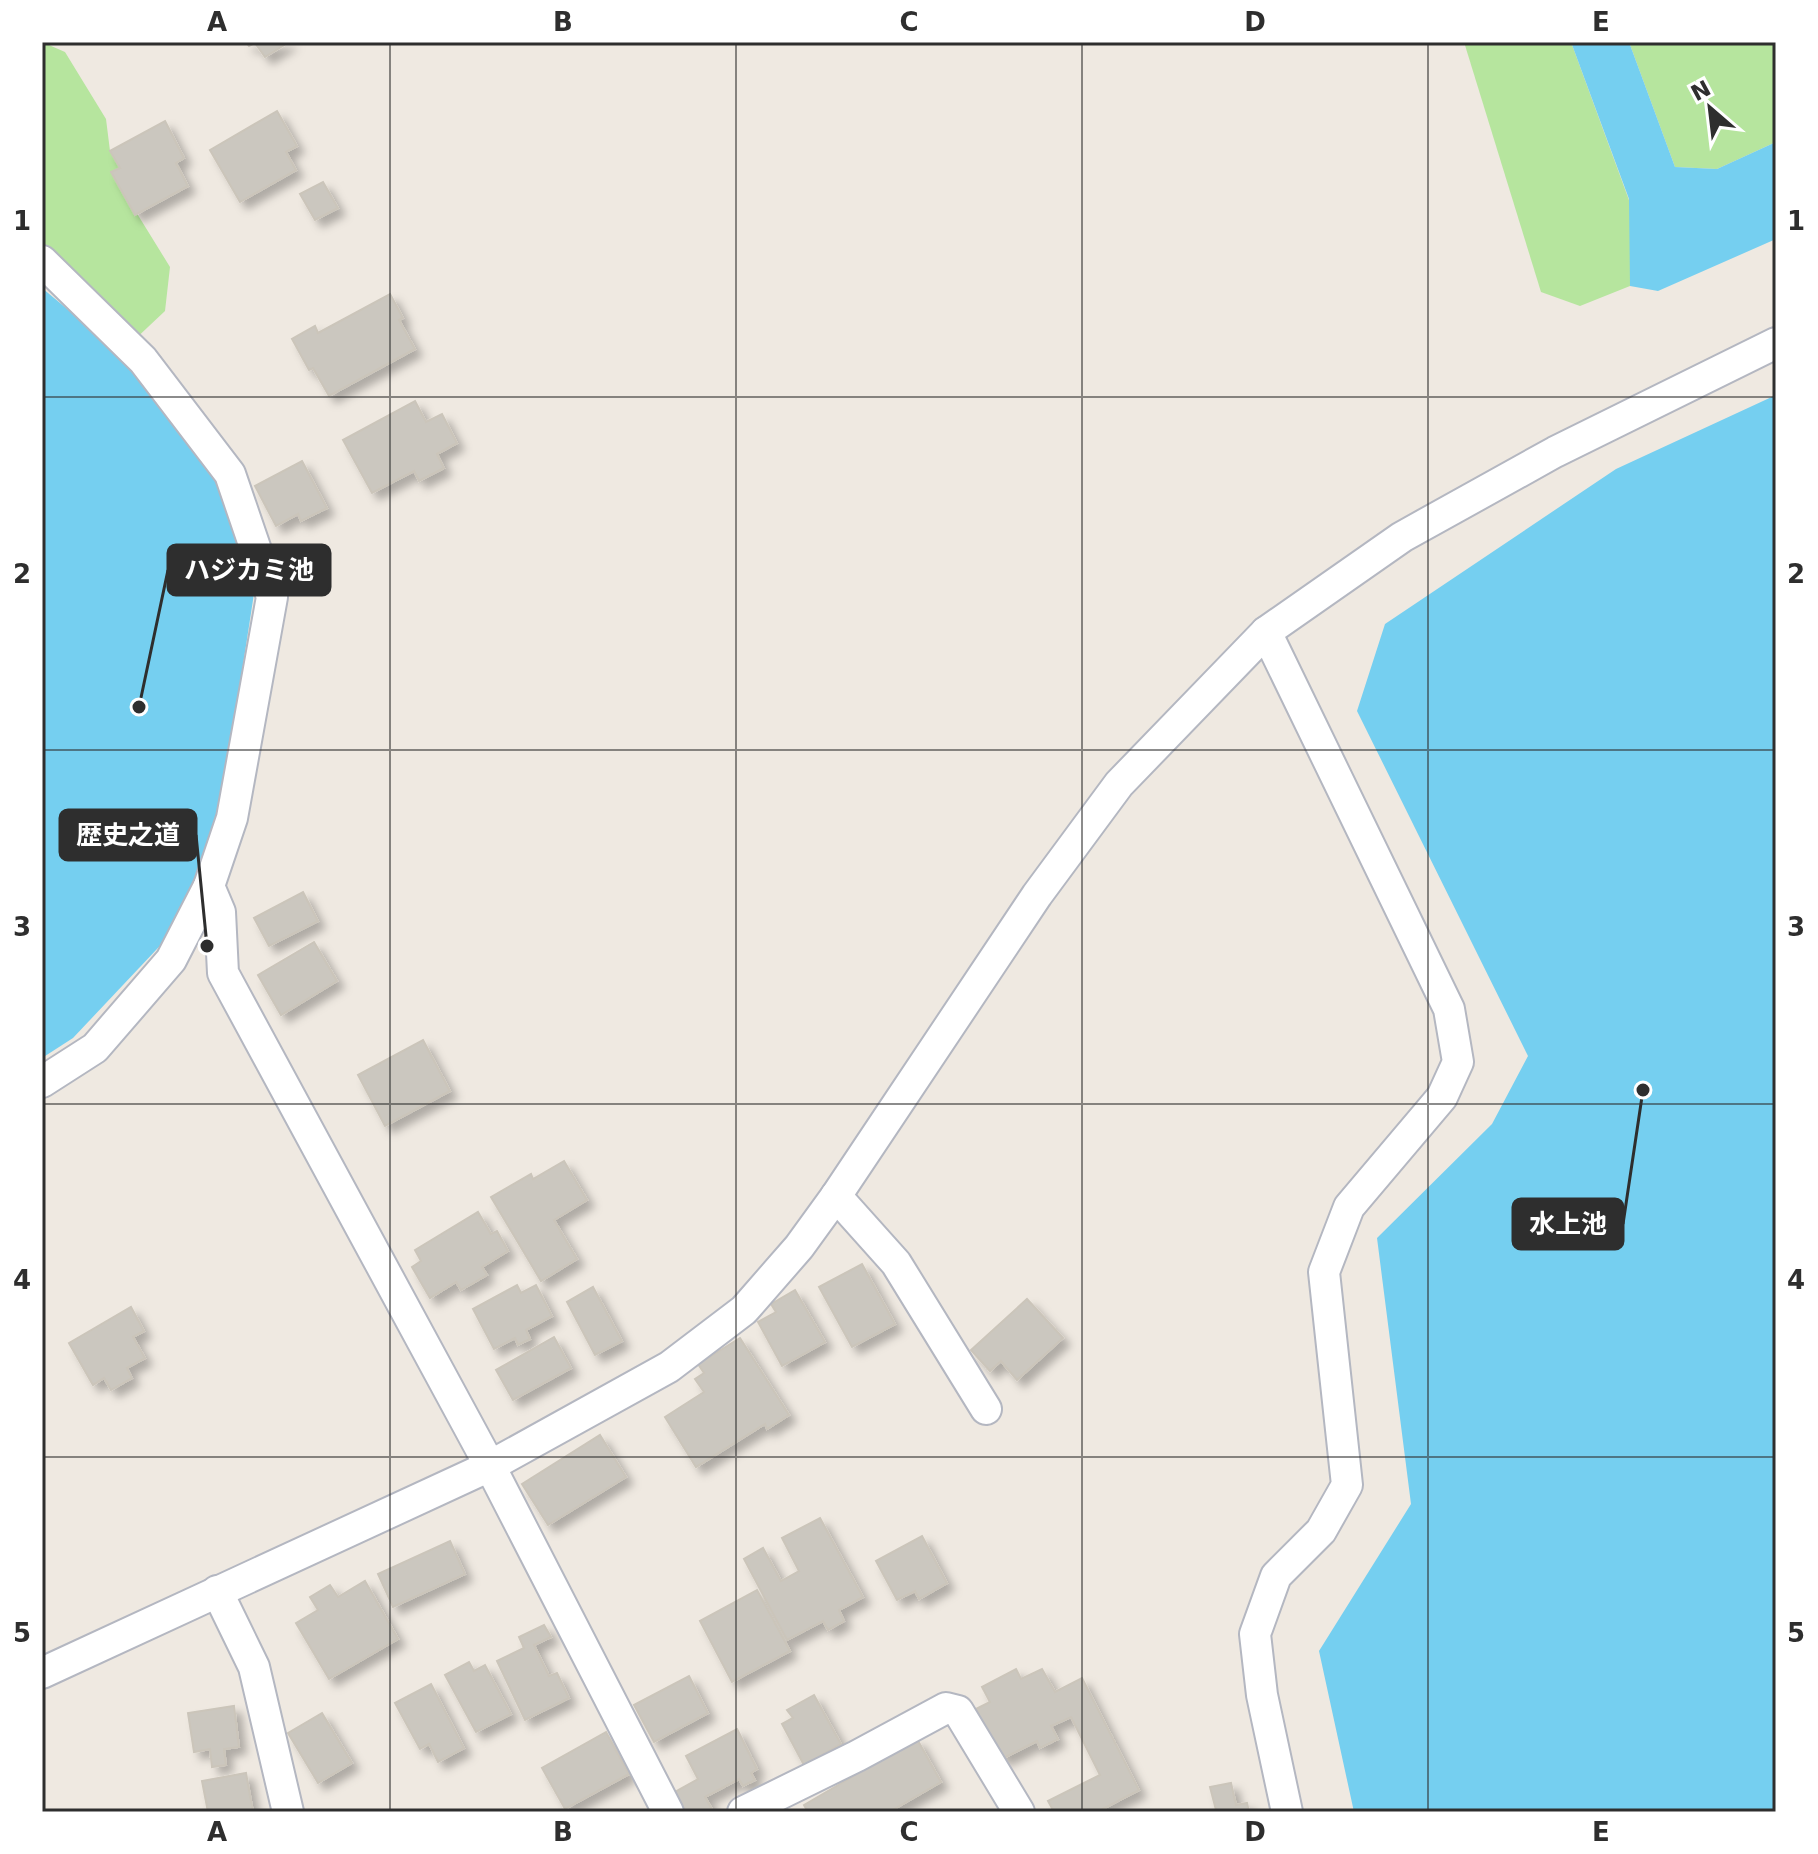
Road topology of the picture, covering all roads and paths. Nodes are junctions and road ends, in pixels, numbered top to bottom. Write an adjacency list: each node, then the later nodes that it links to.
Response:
1 (42, 261): 4 (street)
2 (1776, 343): 3 (street)
3 (1266, 632): 8 (street); 17 (street)
4 (209, 886): 5 (street); 6 (street)
5 (171, 960): 6 (street); 7 (street)
6 (223, 973): 10 (street)
7 (42, 1082)
8 (836, 1196): 9 (street); 10 (street)
9 (986, 1409)
10 (490, 1466): 11 (street); 14 (street)
11 (217, 1591): 12 (street); 13 (street)
12 (42, 1673)
13 (288, 1812)
14 (668, 1812)
15 (743, 1812): 16 (street)
16 (1019, 1812)
17 (1287, 1812)

